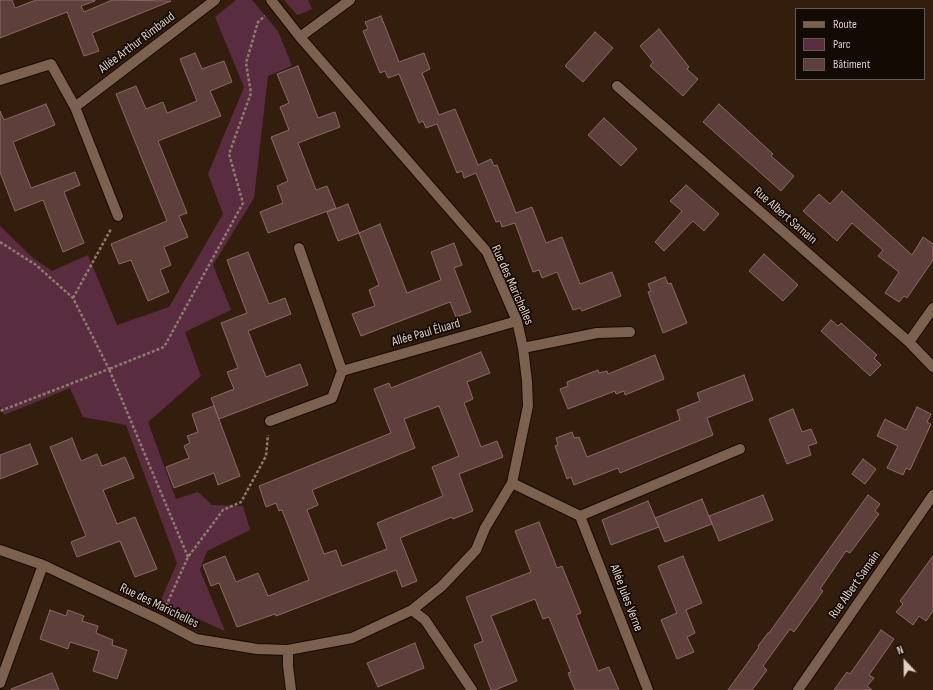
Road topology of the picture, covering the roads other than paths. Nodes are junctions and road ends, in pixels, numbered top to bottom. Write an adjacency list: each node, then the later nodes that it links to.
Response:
1 (215, 0): 7 (street, Allée Arthur Rimbaud)
2 (350, 0): 4 (street)
3 (274, 3): 4 (street, Rue des Marichelles)
4 (300, 37): 11 (street, Rue des Marichelles)
5 (0, 80): 7 (street)
6 (617, 86): 13 (street, Rue Albert Samain)
7 (75, 106): 8 (street)
8 (118, 216)
9 (299, 248): 16 (street)
10 (933, 308): 13 (street)
11 (517, 321): 14 (street, Rue des Marichelles); 16 (street, Allée Paul Éluard)
12 (630, 332): 14 (street)
13 (909, 342): 15 (street, Rue Albert Samain)
14 (523, 348): 19 (street, Rue des Marichelles)
15 (933, 367)
16 (342, 371): 17 (street)
17 (270, 420)
18 (740, 449): 21 (street)
19 (512, 483): 21 (street); 24 (street, Rue des Marichelles)
20 (933, 494): 31 (street, Rue Albert Samain)
21 (580, 516): 30 (street, Allée Jules Verne)
22 (0, 550): 23 (street, Rue des Marichelles)
23 (43, 565): 25 (street, Rue des Marichelles); 26 (street)
24 (412, 610): 25 (street, Rue des Marichelles); 29 (street)
25 (288, 650): 28 (street)
26 (2, 673): 27 (street)
27 (0, 683)
28 (291, 690)
29 (472, 690)
30 (648, 690)
31 (798, 690)

